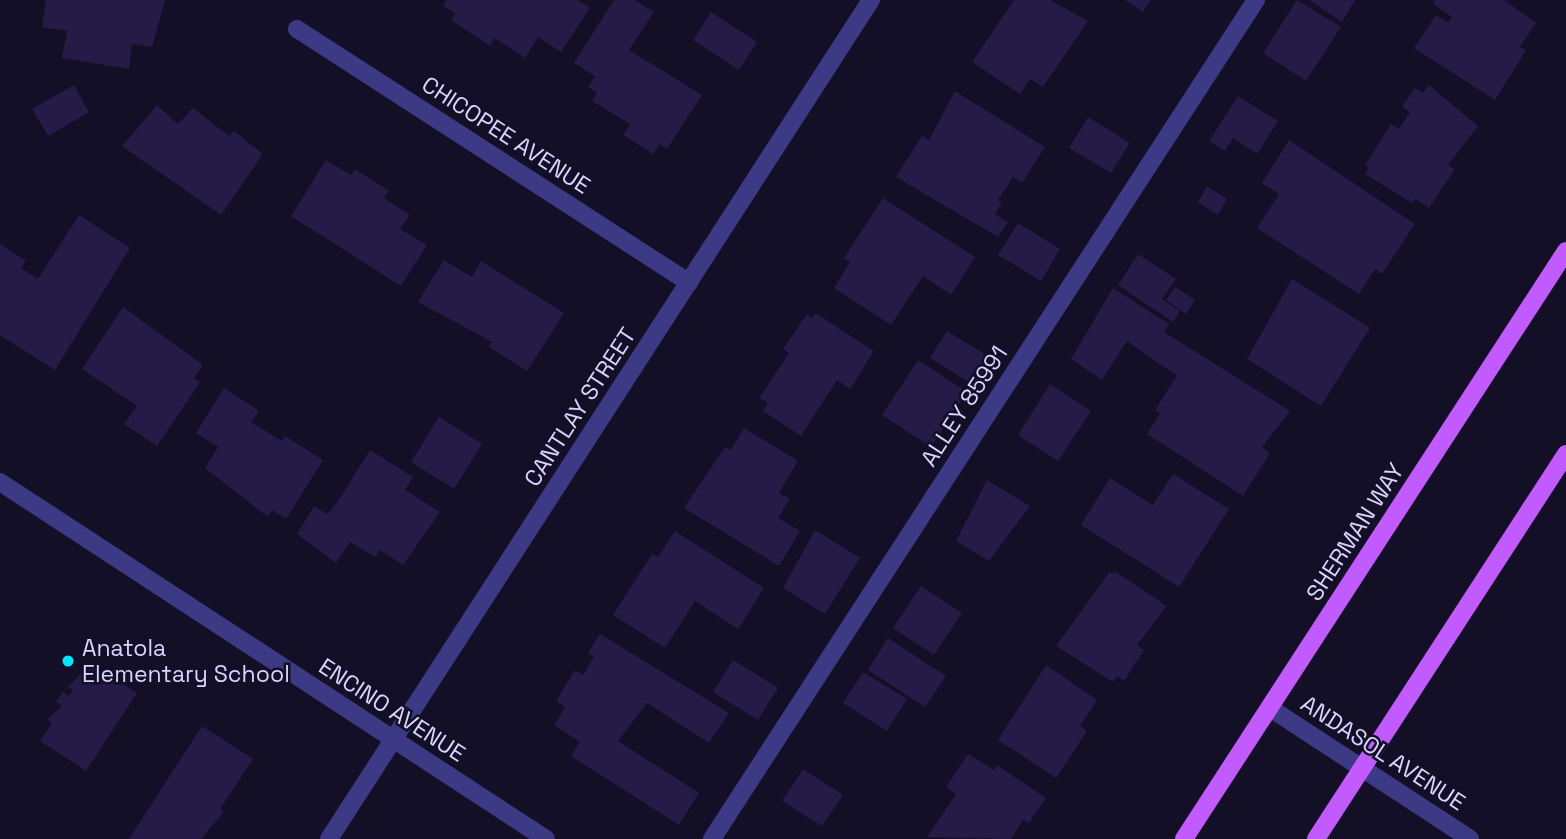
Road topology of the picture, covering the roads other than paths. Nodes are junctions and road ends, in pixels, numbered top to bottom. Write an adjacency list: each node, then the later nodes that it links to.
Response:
1 (870, 0): 5 (street, CANTLAY STREET)
2 (1256, 0): 13 (street, ALLEY 85991)
3 (297, 29): 5 (street, CHICOPEE AVENUE)
4 (1566, 251): 8 (main road, SHERMAN WAY)
5 (688, 283): 9 (street, CANTLAY STREET)
6 (1566, 454): 10 (main road)
7 (0, 482): 9 (street, ENCINO AVENUE)
8 (1270, 708): 10 (street, ANDASOL AVENUE); 14 (main road, SHERMAN WAY)
9 (393, 740): 11 (street, CANTLAY STREET); 12 (street, ENCINO AVENUE)
10 (1362, 769): 15 (main road); 16 (street, ANDASOL AVENUE)
11 (329, 839)
12 (546, 839)
13 (712, 839)
14 (1184, 839)
15 (1316, 839)
16 (1470, 839)

